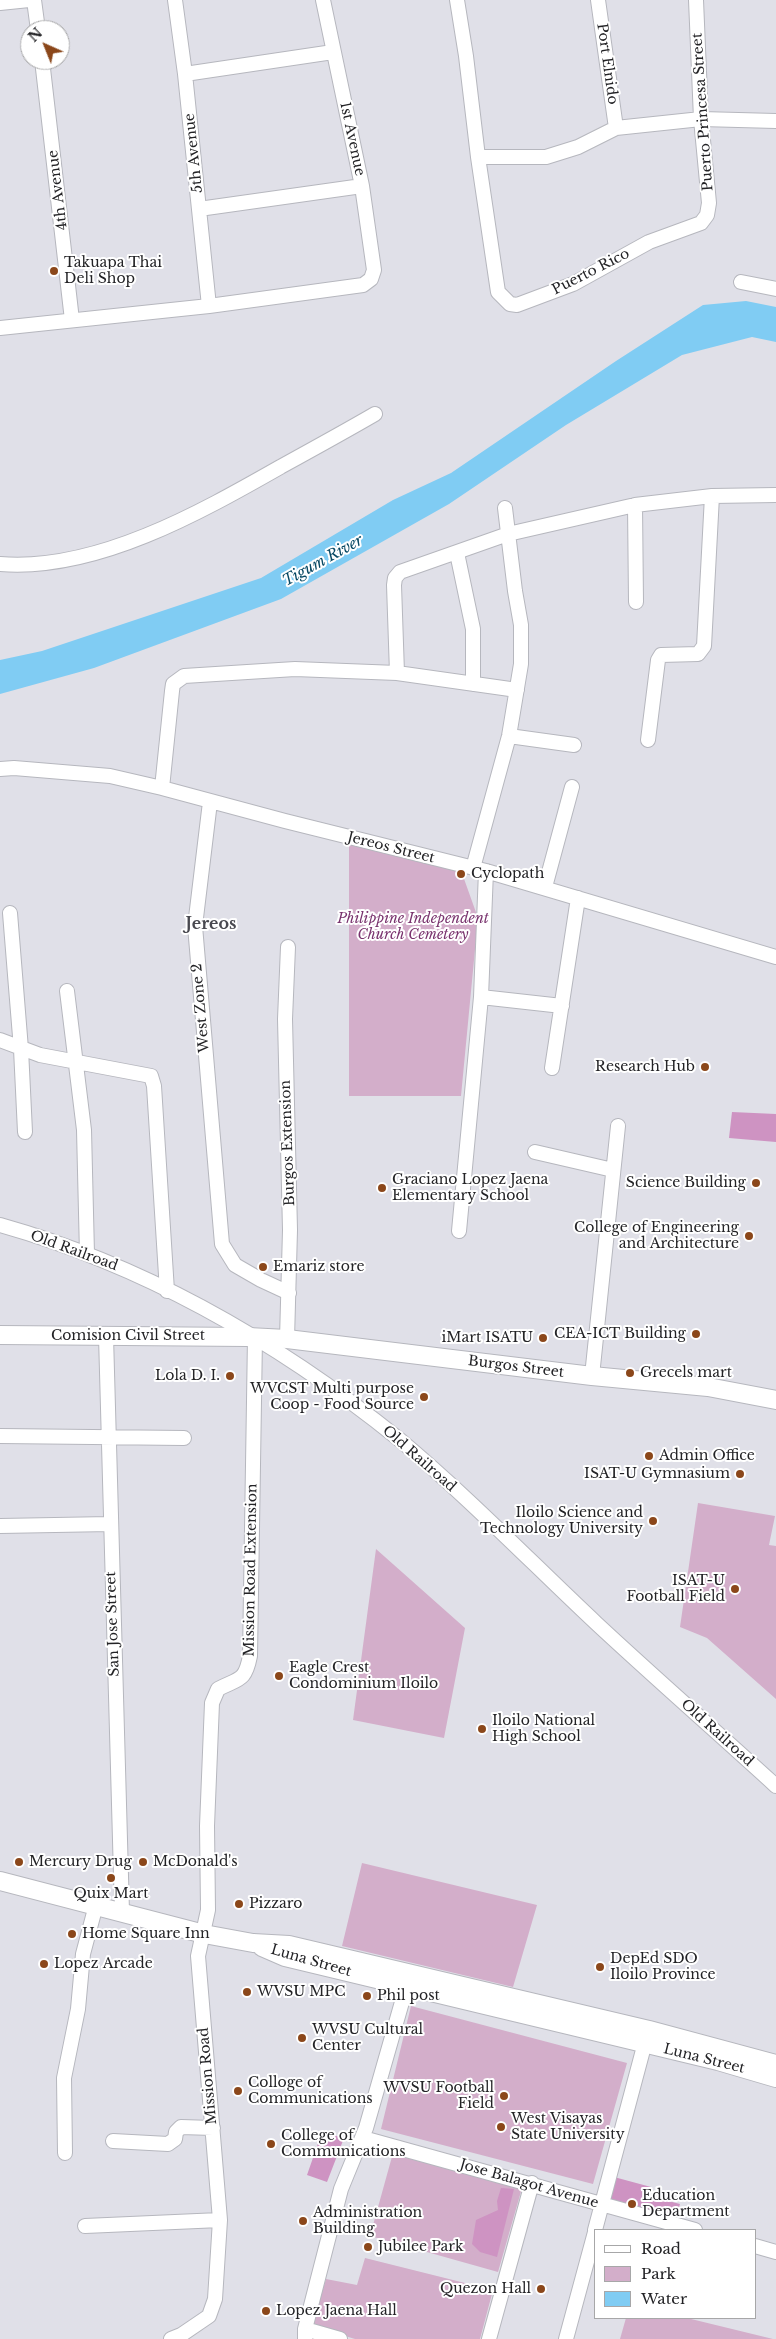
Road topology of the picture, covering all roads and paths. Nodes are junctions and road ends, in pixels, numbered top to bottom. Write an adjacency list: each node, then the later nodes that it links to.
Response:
1 (29, 0): 8 (street)
2 (34, 0): 9 (street)
3 (175, 0): 12 (street, 5th Avenue)
4 (323, 0): 10 (street, 1st Avenue)
5 (457, 0): 16 (street, Puerto Rico)
6 (598, 0): 15 (street, Port Elnido)
7 (696, 0): 13 (street, Puerto Princesa Street)
8 (0, 3)
9 (37, 20)
10 (333, 52): 12 (street); 17 (street, 1st Avenue)
11 (43, 70): 23 (street, 4th Avenue)
12 (185, 74): 18 (street, 5th Avenue)
13 (701, 119): 14 (street); 15 (street); 19 (street, Puerto Princesa Street)
14 (776, 121)
15 (616, 128): 16 (street)
16 (478, 157): 19 (street, Puerto Rico)
17 (362, 186): 18 (street); 22 (street, 1st Avenue)
18 (199, 209): 22 (street, 5th Avenue)
19 (701, 223)
20 (741, 282): 21 (street)
21 (776, 289)
22 (209, 306): 23 (street)
23 (72, 320): 24 (street)
24 (0, 328)
25 (375, 414): 32 (street)
26 (776, 495): 27 (street)
27 (712, 496): 28 (street); 38 (street)
28 (635, 505): 30 (street); 33 (street)
29 (505, 508): 30 (street)
30 (508, 534): 31 (street); 36 (street)
31 (457, 553): 34 (street); 35 (street)
32 (0, 564)
33 (636, 602)
34 (397, 673): 35 (street); 42 (street)
35 (474, 684): 36 (street)
36 (517, 690): 37 (street)
37 (509, 736): 39 (street); 44 (street)
38 (648, 740)
39 (574, 746)
40 (0, 769): 42 (street, Jereos Street)
41 (572, 787): 45 (street)
42 (162, 788): 43 (street, Jereos Street)
43 (210, 802): 44 (street, Jereos Street); 65 (street, West Zone 2)
44 (480, 869): 45 (street, Jereos Street); 51 (street)
45 (545, 888): 46 (street, Jereos Street)
46 (578, 898): 49 (street, Jereos Street); 52 (street)
47 (10, 913): 54 (street)
48 (288, 947): 65 (street, Burgos Extension)
49 (776, 958)
50 (67, 991): 55 (street)
51 (482, 997): 52 (street); 62 (street)
52 (562, 1006): 56 (street)
53 (0, 1040): 54 (street)
54 (21, 1049): 55 (street); 58 (street)
55 (77, 1063): 63 (street); 64 (street)
56 (552, 1068)
57 (618, 1126): 60 (street)
58 (25, 1132)
59 (535, 1152): 60 (street)
60 (613, 1170): 70 (street)
61 (0, 1225): 63 (street, Old Railroad)
62 (459, 1231)
63 (87, 1254): 64 (street, Old Railroad)
64 (167, 1291): 68 (street, Old Railroad)
65 (289, 1293): 69 (street, Burgos Extension)
66 (0, 1335): 67 (main road, Comision Civil Street)
67 (106, 1336): 68 (main road, Comision Civil Street); 73 (street, San Jose Street)
68 (255, 1337): 69 (main road, Burgos Street); 77 (street, Old Railroad); 81 (street, Mission Road Extension)
69 (287, 1339): 70 (main road, Burgos Street)
70 (592, 1376): 71 (main road, Burgos Street)
71 (776, 1400)
72 (0, 1436): 73 (street)
73 (108, 1437): 74 (street); 75 (street, San Jose Street)
74 (184, 1438)
75 (110, 1524): 76 (street); 80 (street, San Jose Street)
76 (0, 1526)
77 (776, 1786)
78 (0, 1880): 79 (main road, Luna Street)
79 (96, 1905): 80 (main road, Luna Street); 89 (street)
80 (122, 1912): 81 (main road, Luna Street)
81 (204, 1934): 82 (main road, Luna Street); 86 (street, Mission Road)
82 (406, 1980): 83 (main road, Luna Street); 87 (street)
83 (647, 2037): 84 (main road, Luna Street); 85 (main road, Luna Street); 91 (street)
84 (776, 2064)
85 (776, 2078)
86 (213, 2128): 88 (street); 92 (street, Mission Road)
87 (362, 2138): 90 (street, Jose Balagot Avenue); 99 (street)
88 (113, 2142)
89 (65, 2153)
90 (532, 2183): 91 (street, Jose Balagot Avenue); 102 (street)
91 (602, 2205): 94 (street); 95 (street, Jose Balagot Avenue)
92 (220, 2220): 93 (street); 100 (street, Mission Road)
93 (85, 2226)
94 (596, 2229)
95 (692, 2229)
96 (594, 2235): 103 (street)
97 (756, 2246): 98 (street)
98 (776, 2252)
99 (305, 2334): 101 (street)
100 (171, 2339)
101 (340, 2339)
102 (489, 2339)
103 (566, 2339)

